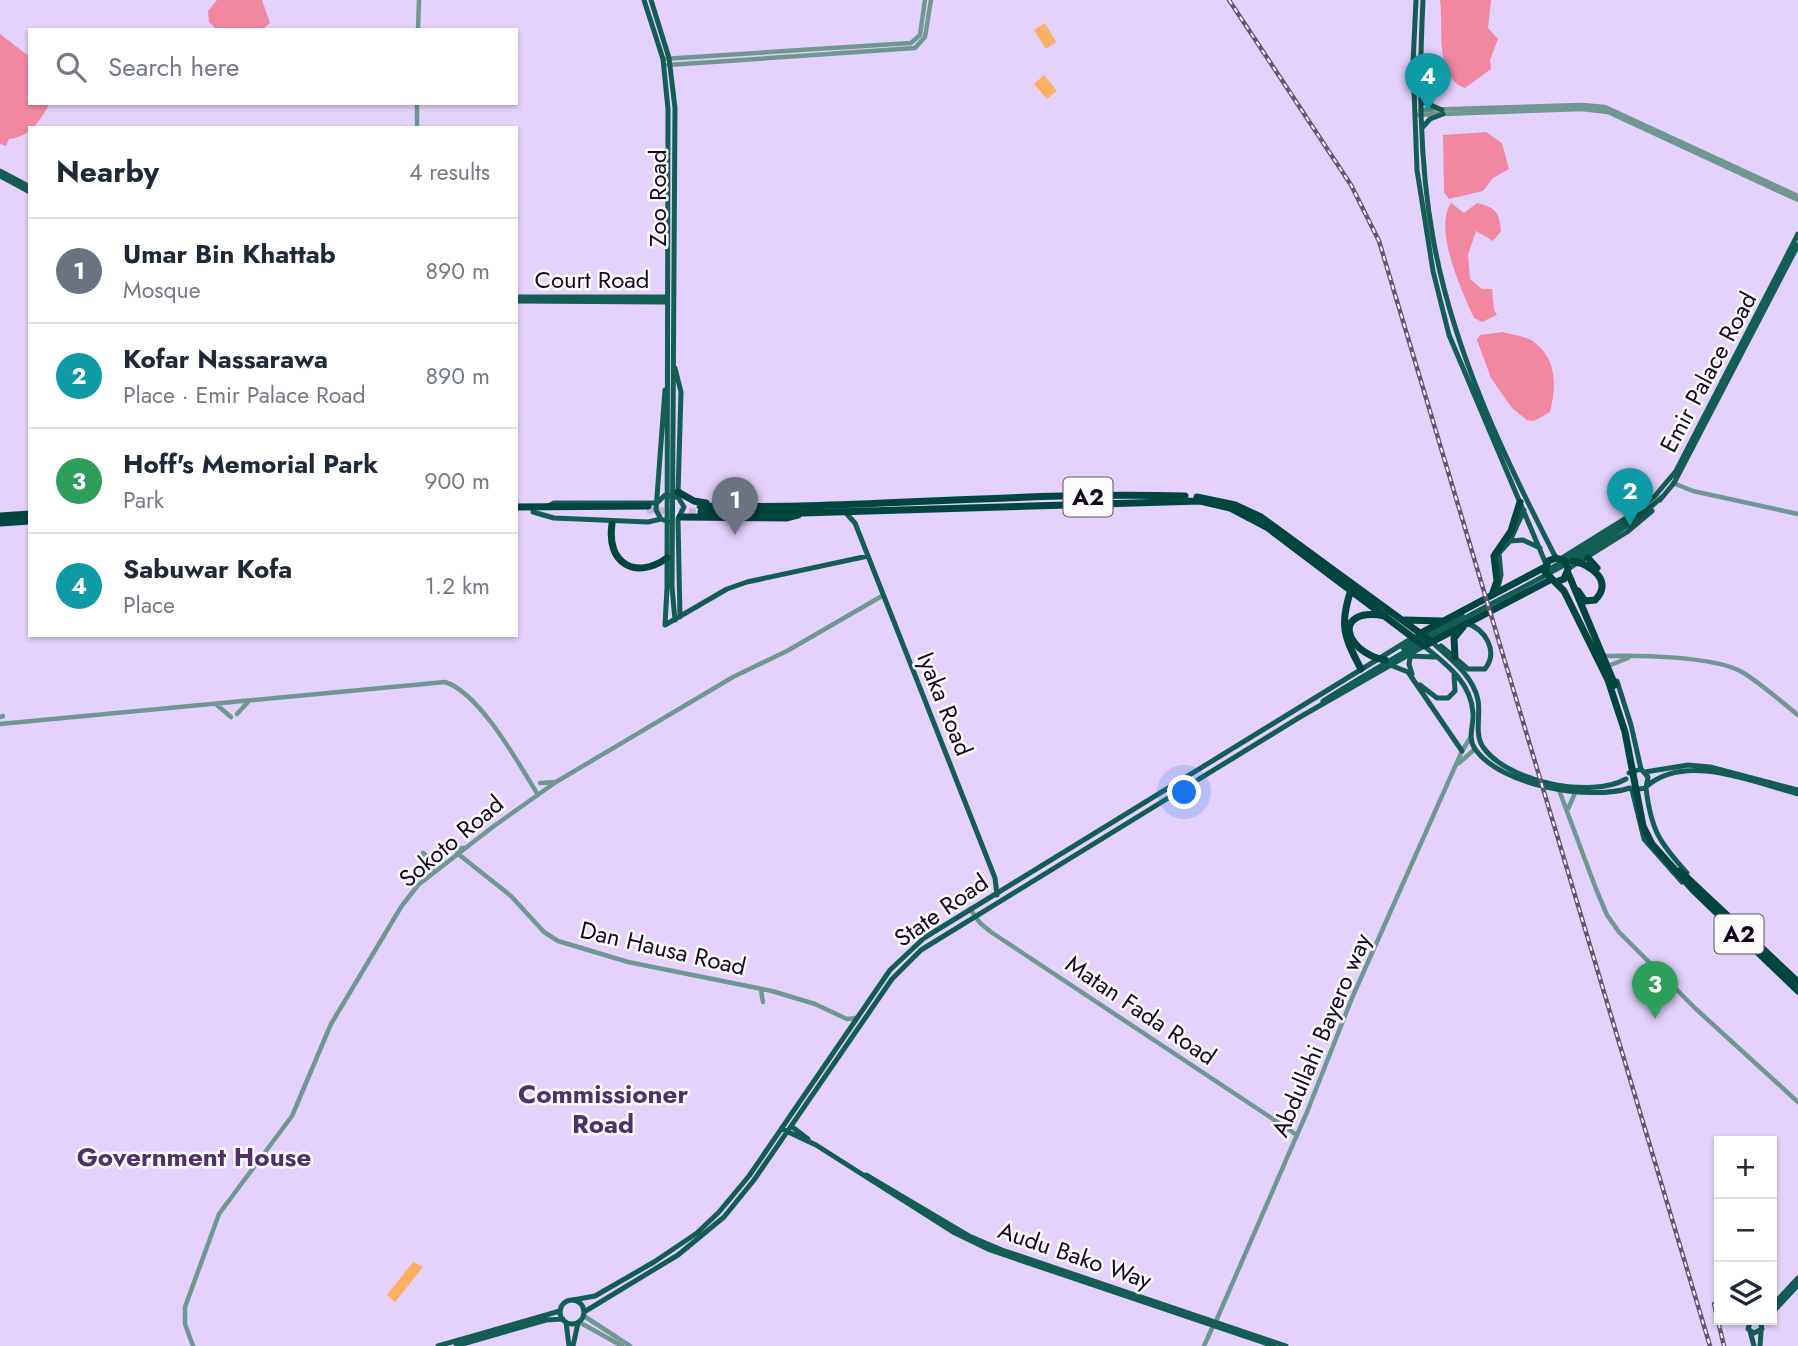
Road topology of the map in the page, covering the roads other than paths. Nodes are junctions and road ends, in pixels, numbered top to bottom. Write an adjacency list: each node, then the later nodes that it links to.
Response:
1 (419, 0): 8 (street)
2 (644, 0): 9 (main road, Zoo Road)
3 (651, 0): 9 (main road, Zoo Road)
4 (925, 0): 9 (street)
5 (931, 0): 9 (street)
6 (1416, 0): 13 (main road)
7 (1423, 0): 10 (main road)
8 (418, 28)
9 (667, 62): 26 (main road, Zoo Road); 27 (main road, Zoo Road)
10 (1421, 101): 12 (main road); 13 (main road)
11 (417, 105): 14 (street)
12 (1442, 112): 13 (street); 15 (main road); 20 (street)
13 (1418, 113): 15 (main road); 16 (main road)
14 (417, 126)
15 (1422, 128): 17 (main road)
16 (1416, 151): 17 (main road); 22 (main road)
17 (1423, 151): 22 (main road)
18 (0, 173): 19 (main road)
19 (28, 188)
20 (1798, 198)
21 (1798, 234): 24 (main road, Emir Palace Road)
22 (1431, 244): 34 (main road); 57 (main road)
23 (1798, 245): 24 (main road, Emir Palace Road)
24 (1783, 271): 30 (main road, Emir Palace Road)
25 (518, 299): 26 (main road, Court Road)
26 (667, 299): 28 (main road, Zoo Road)
27 (674, 362): 29 (main road, Zoo Road); 31 (main road)
28 (667, 382): 29 (main road, Zoo Road); 33 (main road)
29 (670, 399): 56 (main road); 68 (main road)
30 (1672, 482): 32 (main road, Emir Palace Road); 44 (street)
31 (678, 494): 33 (main road); 38 (highway); 47 (main road)
32 (1659, 496): 53 (main road); 57 (main road, Emir Palace Road); 58 (main road, Emir Palace Road)
33 (657, 502): 35 (main road); 46 (main road)
34 (1522, 506): 52 (main road); 54 (main road); 67 (highway)
35 (546, 507): 36 (highway); 42 (highway)
36 (518, 509)
37 (518, 509): 42 (highway)
38 (698, 509): 41 (highway, A2); 41 (highway); 47 (highway)
39 (860, 509): 40 (highway, A2); 50 (main road); 65 (highway, A2)
40 (842, 510): 41 (highway, A2); 50 (main road)
41 (803, 511): 72 (highway, A2)
42 (533, 512): 46 (main road)
43 (28, 514): 45 (highway)
44 (1798, 514)
45 (0, 516)
46 (661, 519): 47 (main road)
47 (679, 519): 71 (main road)
48 (28, 520): 49 (highway)
49 (0, 523)
50 (855, 523): 55 (main road, Iyaka Road)
51 (611, 524): 56 (highway)
52 (1510, 541): 54 (main road); 62 (main road)
53 (1594, 545): 59 (main road); 64 (main road)
54 (1541, 549): 60 (main road)
55 (868, 556): 66 (main road, Iyaka Road); 71 (main road)
56 (667, 558): 68 (main road)
57 (1558, 558): 60 (highway); 61 (highway, A2)
58 (1588, 558): 61 (main road, Emir Palace Road); 69 (highway)
59 (1573, 561): 61 (highway); 74 (main road)
60 (1546, 566): 63 (highway, A2); 67 (highway)
61 (1569, 574): 63 (highway); 69 (highway, A2)
62 (1501, 575): 64 (main road); 67 (main road)
63 (1553, 581): 74 (highway); 87 (highway, A2)
64 (1520, 586): 67 (main road)
65 (1351, 590): 70 (highway, A2); 85 (highway)
66 (882, 596): 103 (street, Sokoto Road); 121 (main road, Iyaka Road)
67 (1493, 597): 73 (highway); 84 (main road)
68 (670, 599): 71 (main road); 71 (main road)
69 (1584, 613): 79 (highway, A2)
70 (1387, 616): 75 (highway, A2); 84 (highway)
71 (678, 618)
72 (1403, 620): 73 (highway); 75 (highway, A2)
73 (1443, 621): 75 (highway)
74 (1463, 622): 76 (highway); 78 (main road); 82 (highway); 82 (main road)
75 (1418, 635): 76 (highway, A2); 77 (highway, A2); 85 (main road, State Road)
76 (1432, 642): 77 (highway); 82 (main road); 102 (main road)
77 (1424, 646): 81 (main road, State Road); 83 (main road)
78 (1413, 647): 86 (main road); 88 (main road)
79 (1604, 656): 80 (street); 87 (highway, A2)
80 (1632, 656): 87 (street); 93 (street)
81 (1404, 657): 83 (main road); 84 (main road, State Road)
82 (1455, 657)
83 (1438, 658): 86 (main road)
84 (1388, 662): 88 (main road); 91 (main road, State Road); 98 (main road)
85 (1361, 669): 91 (main road, State Road)
86 (1453, 672): 96 (main road)
87 (1609, 674): 100 (main road, A2); 101 (main road, A2); 122 (highway, A2)
88 (1350, 682): 91 (main road)
89 (251, 700): 90 (street); 92 (street); 105 (street)
90 (213, 704): 94 (street); 95 (street)
91 (1299, 713): 123 (main road, State Road)
92 (237, 714)
93 (1798, 715)
94 (230, 717)
95 (0, 724)
96 (1471, 738): 97 (main road); 98 (street)
97 (1475, 748): 99 (street); 102 (main road)
98 (1462, 751): 99 (street)
99 (1459, 764): 137 (street, Abdullahi Bayero way)
100 (1643, 771): 101 (main road); 106 (main road); 109 (main road)
101 (1628, 776): 102 (main road); 107 (main road)
102 (1533, 781): 108 (main road)
103 (556, 782): 104 (street); 111 (street, Sokoto Road)
104 (540, 783)
105 (532, 785): 111 (street); 112 (street)
106 (1646, 787): 107 (main road); 109 (main road); 122 (main road, A2)
107 (1631, 789): 110 (main road); 122 (main road, A2)
108 (1559, 790): 110 (main road); 113 (street)
109 (1798, 792)
110 (1575, 793): 113 (street)
111 (538, 795): 112 (street, Sokoto Road)
112 (525, 802): 114 (street, Sokoto Road)
113 (1568, 810): 135 (street)
114 (465, 848): 115 (street); 117 (street, Sokoto Road)
115 (442, 849)
116 (423, 853): 120 (street)
117 (457, 853): 118 (street, Sokoto Road); 119 (street, Dan Hausa Road)
118 (452, 858): 119 (street); 120 (street, Sokoto Road)
119 (465, 861): 129 (street, Dan Hausa Road)
120 (433, 873): 151 (street, Sokoto Road)
121 (995, 878): 123 (main road); 124 (main road, Iyaka Road)
122 (1694, 887): 128 (highway, A2); 130 (highway, A2)
123 (1006, 891): 124 (main road, State Road); 125 (main road, State Road)
124 (996, 893): 125 (main road, Iyaka Road); 126 (main road, State Road)
125 (999, 899): 127 (main road, State Road)
126 (970, 909): 127 (street, Matan Fada Road); 133 (main road, State Road)
127 (974, 915): 136 (main road, State Road); 137 (street, Matan Fada Road)
128 (1798, 982)
129 (761, 989): 131 (street); 132 (street, Dan Hausa Road)
130 (1798, 991)
131 (763, 1002)
132 (837, 1016): 133 (street, Dan Hausa Road); 134 (street, Dan Hausa Road)
133 (856, 1018): 134 (main road, State Road)
134 (849, 1029): 136 (main road, State Road)
135 (1798, 1102)
136 (786, 1127): 140 (main road, State Road); 144 (main road, State Road); 146 (main road, Audu Bako Way)
137 (1297, 1135): 146 (street, Abdullahi Bayero way)
138 (1798, 1278): 141 (main road)
139 (1798, 1284): 142 (main road)
140 (573, 1300): 143 (main road); 144 (main road)
141 (1777, 1301)
142 (1777, 1307)
143 (560, 1311): 145 (main road); 152 (main road)
144 (581, 1318): 145 (main road); 154 (main road); 155 (street); 156 (street)
145 (564, 1321): 153 (main road); 154 (main road)
146 (1215, 1323): 157 (street, Abdullahi Bayero way); 158 (main road, Audu Bako Way); 159 (main road, Audu Bako Way)
147 (1748, 1325): 149 (main road)
148 (1762, 1325): 150 (main road)
149 (1750, 1331): 150 (main road); 160 (main road)
150 (1761, 1331): 161 (main road)
151 (193, 1346)
152 (440, 1346)
153 (456, 1346)
154 (571, 1346)
155 (622, 1346)
156 (630, 1346)
157 (1204, 1346)
158 (1274, 1346)
159 (1286, 1346)
160 (1754, 1346)
161 (1760, 1346)

